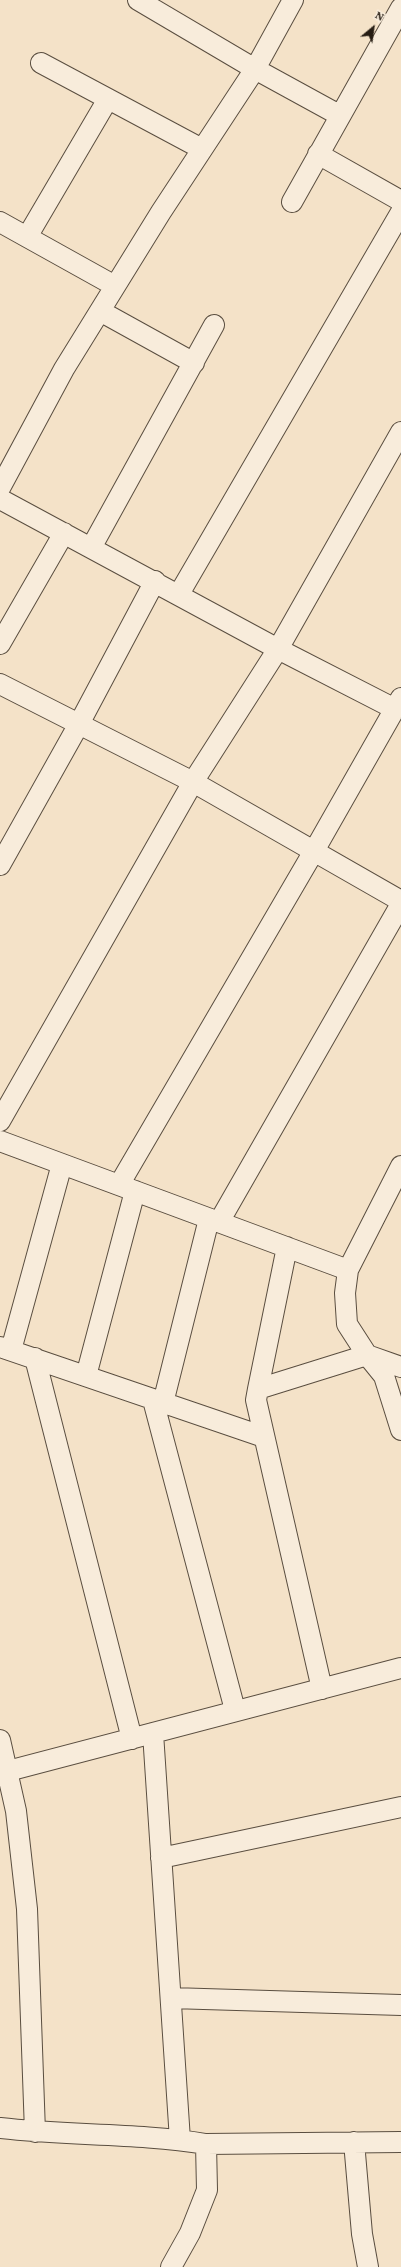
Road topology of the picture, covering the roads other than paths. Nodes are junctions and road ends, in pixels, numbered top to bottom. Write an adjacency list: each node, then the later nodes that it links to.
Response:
1 (138, 0): 5 (street)
2 (293, 0): 5 (street)
3 (401, 8): 7 (street)
4 (41, 63): 6 (street)
5 (255, 69): 7 (street); 8 (street)
6 (108, 99): 8 (street); 14 (street)
7 (340, 114): 9 (street)
8 (202, 149): 15 (street)
9 (318, 154): 10 (street); 11 (street)
10 (401, 201)
11 (292, 202)
12 (401, 212): 25 (street)
13 (0, 222): 14 (street)
14 (27, 237): 15 (street)
15 (115, 286): 16 (street)
16 (100, 311): 18 (street); 20 (street)
17 (214, 325): 18 (street)
18 (194, 363): 23 (street)
19 (401, 432): 27 (street)
20 (0, 488)
21 (0, 499): 22 (street)
22 (64, 533): 23 (street); 26 (street)
23 (91, 548): 24 (street)
24 (155, 581): 25 (street); 30 (street)
25 (179, 594): 27 (street)
26 (0, 644)
27 (278, 649): 29 (street); 31 (street)
28 (0, 684): 30 (street)
29 (398, 703): 32 (street)
30 (79, 724): 31 (street); 33 (street)
31 (193, 782): 32 (street); 35 (street)
32 (314, 851): 34 (street); 39 (street)
33 (0, 865)
34 (401, 902): 40 (street)
35 (0, 1121)
36 (0, 1141): 37 (street)
37 (62, 1164): 39 (street); 43 (street)
38 (401, 1166): 42 (street)
39 (127, 1188): 40 (street); 47 (street)
40 (214, 1220): 41 (street); 49 (street)
41 (287, 1247): 42 (street); 48 (street)
42 (348, 1270): 44 (street)
43 (5, 1349): 45 (street)
44 (367, 1355): 46 (street); 48 (street); 50 (street)
45 (35, 1358): 47 (street); 56 (street)
46 (401, 1366)
47 (86, 1376): 49 (street)
48 (258, 1389): 51 (street)
49 (158, 1401): 51 (street); 54 (street)
50 (401, 1430)
51 (264, 1437): 53 (street)
52 (401, 1668): 53 (street)
53 (322, 1689): 54 (street)
54 (235, 1710): 55 (street)
55 (153, 1733): 56 (street); 60 (street)
56 (132, 1739): 58 (street)
57 (0, 1740): 58 (street)
58 (4, 1772): 64 (street)
59 (401, 1807): 60 (street)
60 (161, 1858): 61 (street)
61 (171, 1998): 62 (street); 65 (street)
62 (401, 2005)
63 (0, 2128): 64 (street)
64 (35, 2132): 65 (street)
65 (180, 2140): 68 (street)
66 (354, 2142): 67 (street); 68 (street); 70 (street)
67 (401, 2142)
68 (206, 2144): 69 (street)
69 (171, 2267)
70 (368, 2267)

